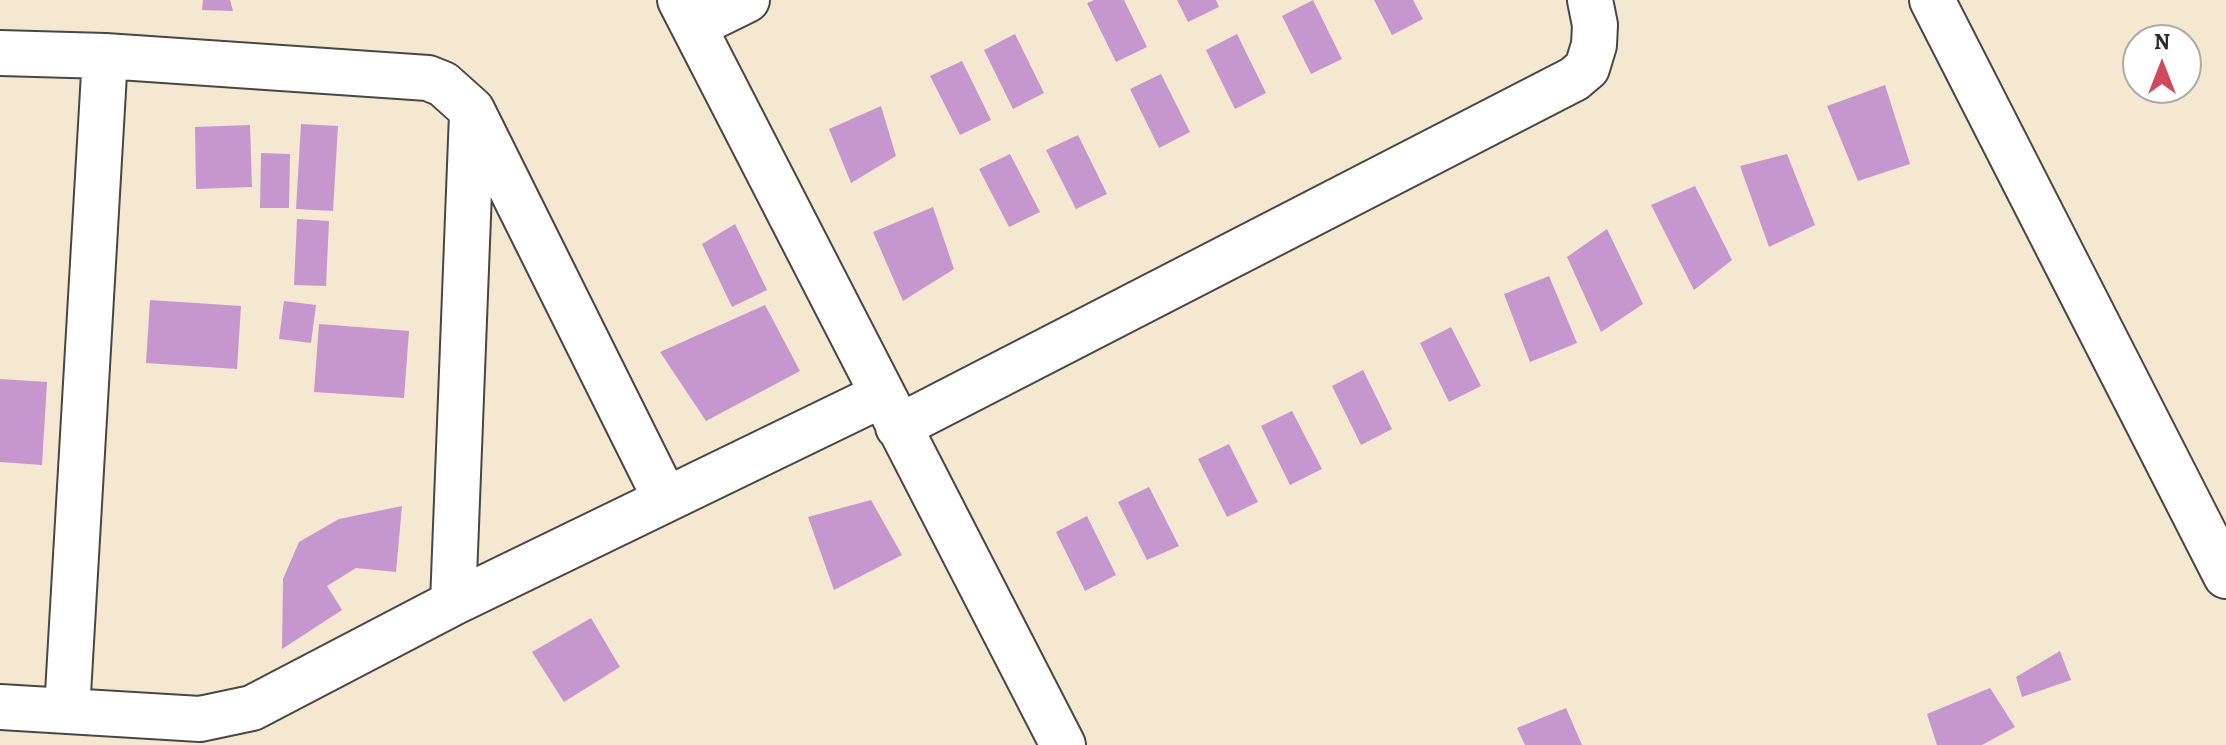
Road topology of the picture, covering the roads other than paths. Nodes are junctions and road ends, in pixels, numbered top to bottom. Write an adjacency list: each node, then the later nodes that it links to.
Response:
1 (747, 0): 4 (street)
2 (1590, 0): 8 (street)
3 (1932, 0): 10 (street)
4 (687, 13): 8 (street)
5 (0, 53): 6 (street)
6 (105, 56): 7 (street); 13 (street)
7 (472, 110): 9 (street); 11 (street)
8 (890, 411): 9 (street); 14 (street)
9 (665, 498): 11 (street)
10 (2226, 576)
11 (453, 603): 13 (street)
12 (0, 707): 13 (street)
13 (67, 711)
14 (1063, 745)

